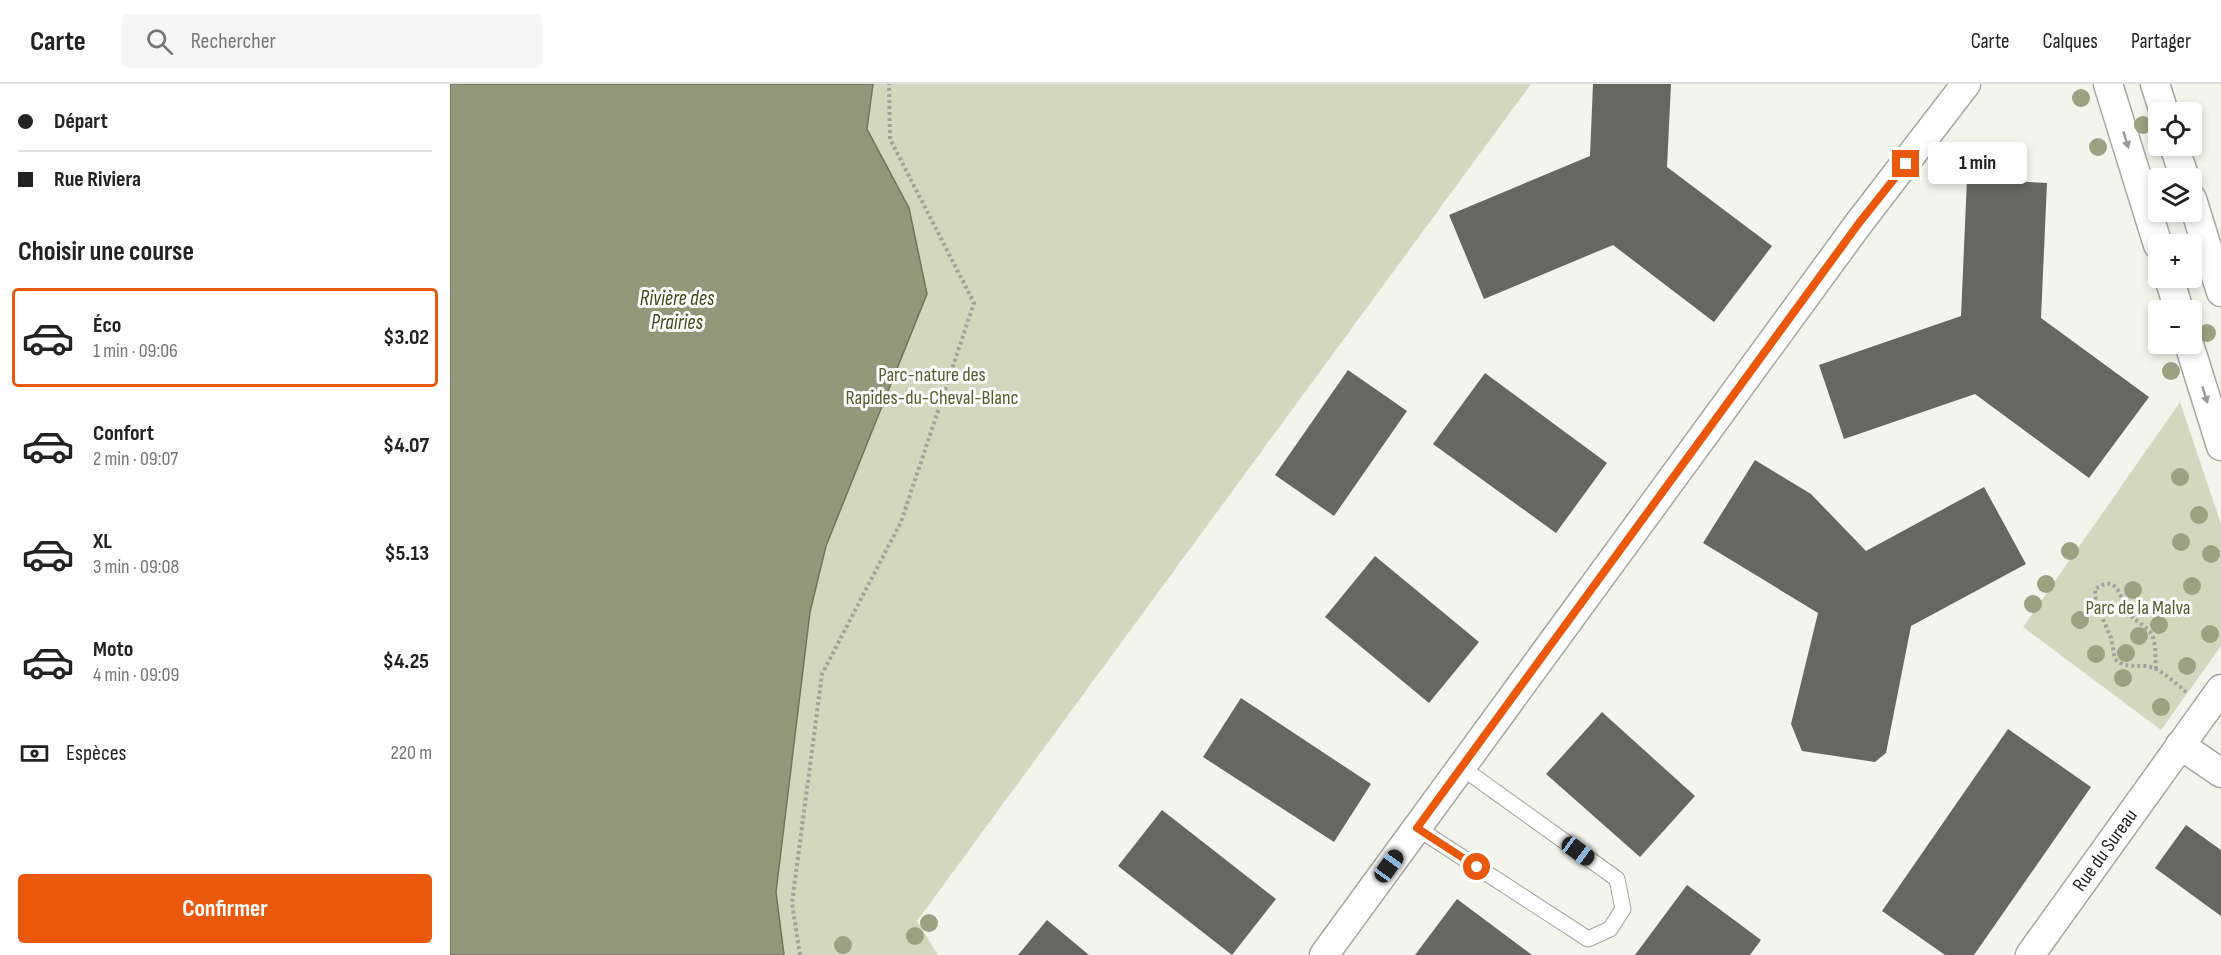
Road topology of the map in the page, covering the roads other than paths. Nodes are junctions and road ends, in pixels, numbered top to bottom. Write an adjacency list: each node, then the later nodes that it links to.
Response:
1 (1966, 84): 12 (street)
2 (2108, 84): 6 (street, one-way to 6)
3 (2155, 84): 4 (street)
4 (2161, 102)
5 (2199, 222): 7 (street)
6 (2155, 234)
7 (2221, 292)
8 (2192, 354): 9 (street, one-way to 9)
9 (2221, 446)
10 (2214, 698): 11 (street, Rue du Sureau)
11 (2180, 745): 13 (street); 16 (street, Rue du Sureau)
12 (1461, 767): 14 (street); 14 (lane)
13 (2221, 773)
14 (1417, 828): 15 (street)
15 (1324, 955)
16 (2030, 955)

